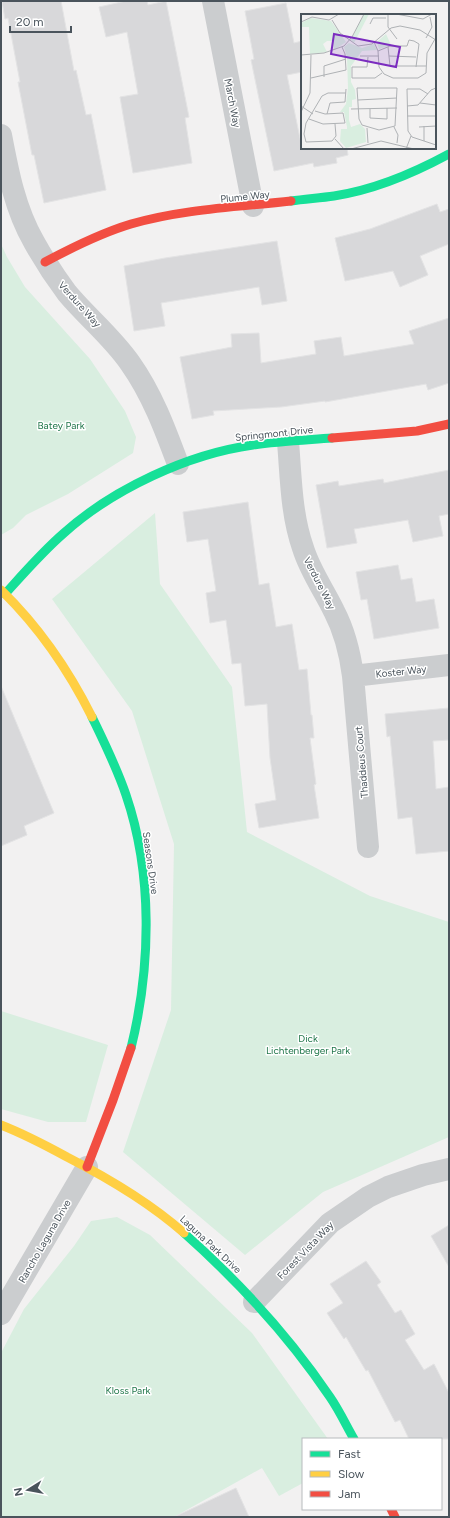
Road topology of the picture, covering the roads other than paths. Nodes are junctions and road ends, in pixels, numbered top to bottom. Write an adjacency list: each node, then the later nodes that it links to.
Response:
1 (213, 1): 4 (street, March Way)
2 (1, 135): 5 (street, Verdure Way)
3 (449, 154): 4 (street, Plume Way)
4 (253, 206): 5 (street, Plume Way)
5 (45, 262): 8 (street, Verdure Way)
6 (449, 424): 7 (street, Springmont Drive)
7 (288, 442): 8 (street, Springmont Drive); 11 (street, Verdure Way)
8 (178, 464): 9 (street, Springmont Drive)
9 (3, 592): 14 (street, Seasons Drive)
10 (449, 665): 11 (street, Koster Way)
11 (353, 676): 12 (street, Thaddeus Court)
12 (368, 847)
13 (1, 1125): 14 (street, Laguna Park Drive)
14 (87, 1167): 16 (street, Laguna Park Drive); 17 (street, Rancho Laguna Drive)
15 (449, 1169): 16 (street, Forest Vista Way)
16 (254, 1302): 18 (street, Laguna Park Drive)
17 (1, 1314)
18 (353, 1438)

